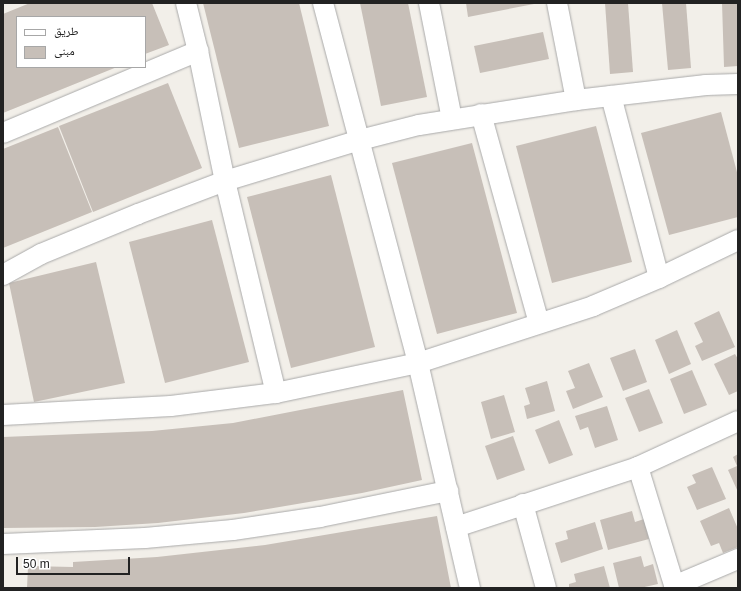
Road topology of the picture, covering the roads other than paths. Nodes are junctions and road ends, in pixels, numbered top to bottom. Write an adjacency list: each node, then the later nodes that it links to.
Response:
1 (186, 3): 5 (street)
2 (323, 3): 12 (street)
3 (429, 3): 10 (street)
4 (557, 3): 8 (street)
5 (198, 51): 11 (street); 13 (street)
6 (738, 84): 7 (street)
7 (611, 96): 8 (street); 16 (street)
8 (576, 100): 9 (street)
9 (481, 114): 10 (street); 17 (street)
10 (452, 119): 12 (street)
11 (3, 133)
12 (360, 140): 13 (street); 18 (street)
13 (225, 181): 15 (street); 19 (street)
14 (738, 240): 16 (street)
15 (3, 275)
16 (659, 278): 17 (street)
17 (539, 323): 18 (street)
18 (418, 363): 19 (street); 23 (street)
19 (276, 393): 20 (street)
20 (3, 415)
21 (738, 421): 22 (street)
22 (638, 467): 24 (street); 28 (street)
23 (448, 492): 25 (street); 26 (street)
24 (523, 504): 25 (street); 30 (street)
25 (456, 526): 29 (street)
26 (3, 544)
27 (738, 559): 28 (street)
28 (675, 587)
29 (470, 588)
30 (546, 588)

